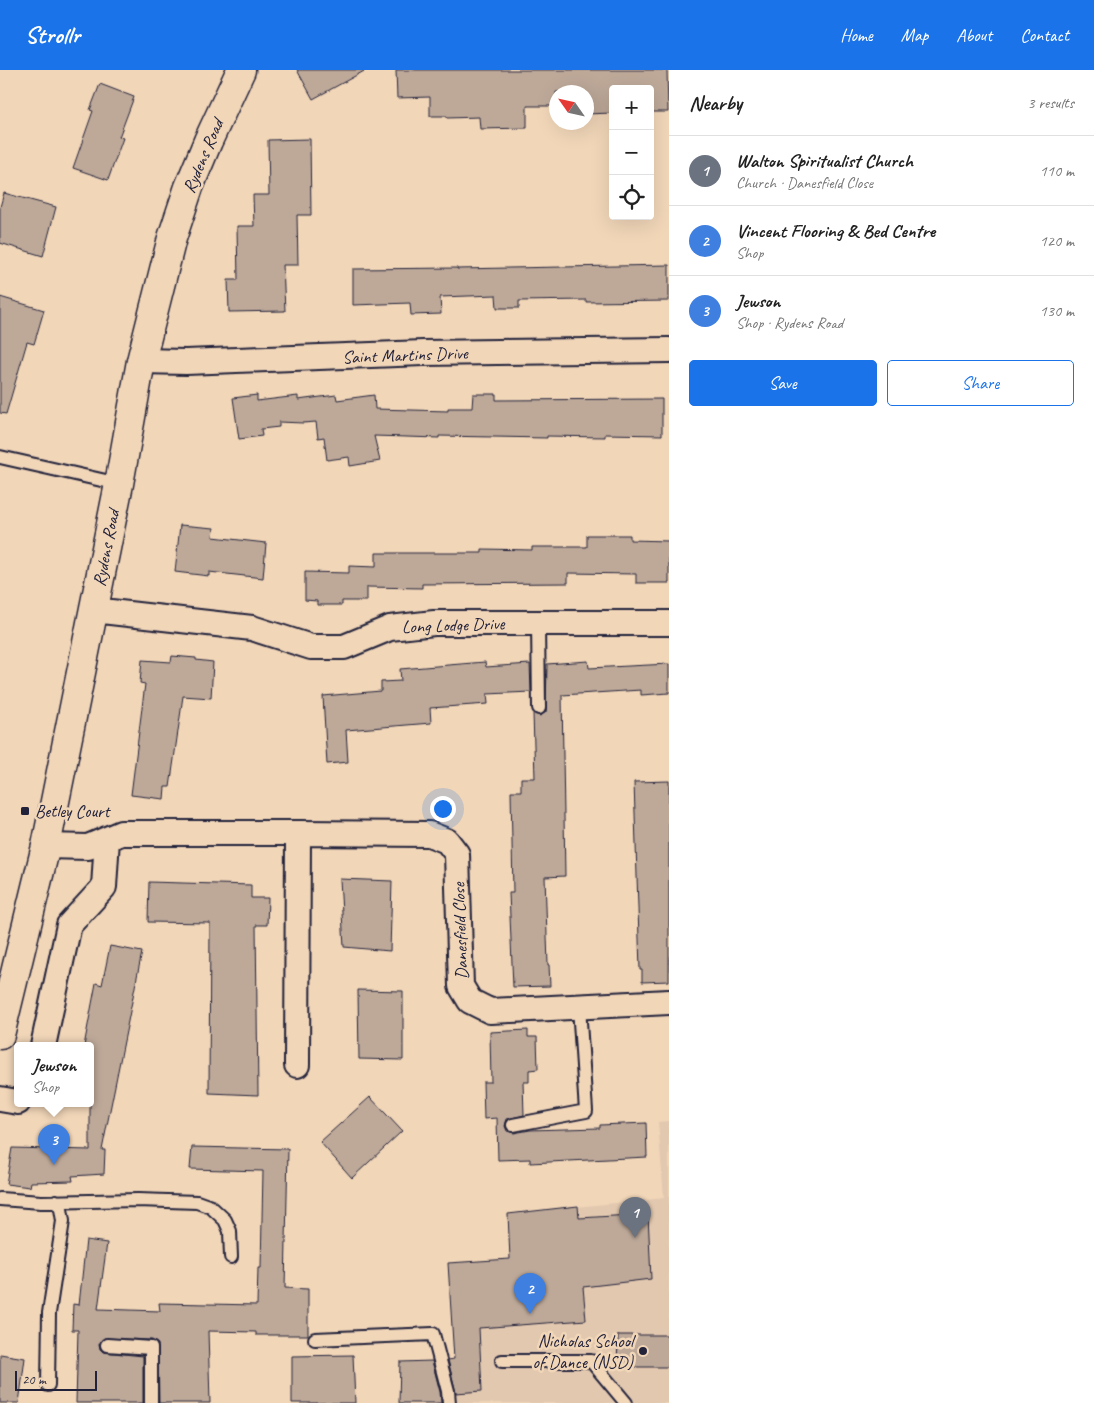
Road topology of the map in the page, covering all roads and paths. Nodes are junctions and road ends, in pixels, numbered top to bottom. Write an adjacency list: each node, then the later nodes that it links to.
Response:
1 (241, 70): 3 (street, Rydens Road)
2 (669, 350): 3 (street, Saint Martins Drive)
3 (140, 361): 5 (street, Rydens Road)
4 (0, 457): 5 (lane)
5 (119, 484): 6 (street, Rydens Road)
6 (93, 610): 7 (street, Long Lodge Drive); 12 (street, Rydens Road)
7 (538, 623): 8 (street, Long Lodge Drive); 9 (lane)
8 (669, 623)
9 (539, 708)
10 (298, 833): 11 (street); 14 (street, Danesfield Close); 17 (street)
11 (107, 839): 12 (street); 16 (street)
12 (46, 846): 15 (street, Rydens Road)
13 (669, 1002): 14 (street, Danesfield Close)
14 (579, 1006): 20 (lane)
15 (1, 1028)
16 (44, 1042)
17 (298, 1065)
18 (0, 1099): 19 (street)
19 (14, 1101)
20 (513, 1125)
21 (0, 1199): 22 (lane)
22 (56, 1201): 23 (lane); 27 (lane)
23 (231, 1257)
24 (315, 1339): 29 (lane)
25 (107, 1345): 28 (lane)
26 (502, 1361): 30 (lane)
27 (48, 1385)
28 (151, 1403)
29 (449, 1403)
30 (626, 1403)

